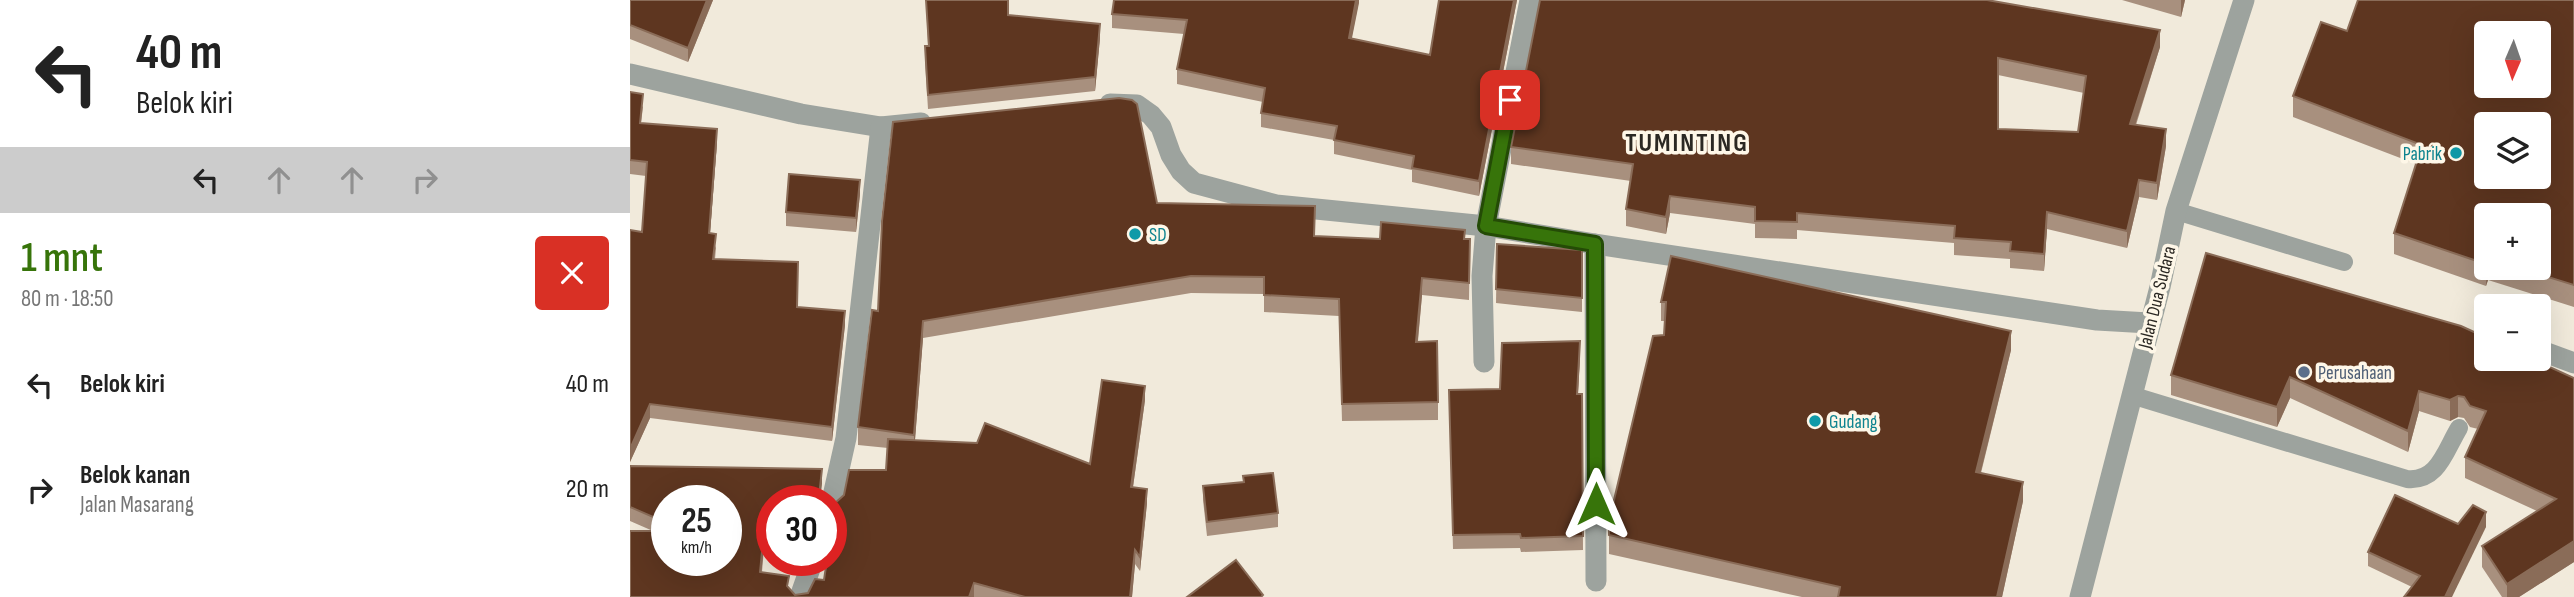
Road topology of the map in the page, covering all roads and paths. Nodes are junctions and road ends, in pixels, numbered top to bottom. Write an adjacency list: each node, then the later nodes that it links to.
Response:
1 (1530, 0): 8 (street)
2 (2244, 0): 7 (street, Jalan Dua Sudara)
3 (630, 74): 6 (street)
4 (1093, 106): 8 (street)
5 (947, 121): 6 (street)
6 (881, 127): 17 (street)
7 (2176, 211): 10 (lane); 11 (street, Jalan Dua Sudara)
8 (1486, 226): 9 (street); 13 (street)
9 (1595, 244): 11 (street); 19 (street)
10 (2344, 262)
11 (2149, 323): 15 (street, Jalan Dua Sudara)
12 (2551, 354): 14 (street)
13 (1485, 362)
14 (2574, 363)
15 (2131, 395): 16 (lane); 21 (street, Jalan Dua Sudara)
16 (2459, 428)
17 (835, 485)
18 (807, 576): 20 (street)
19 (1596, 581)
20 (800, 597)
21 (2080, 597)

